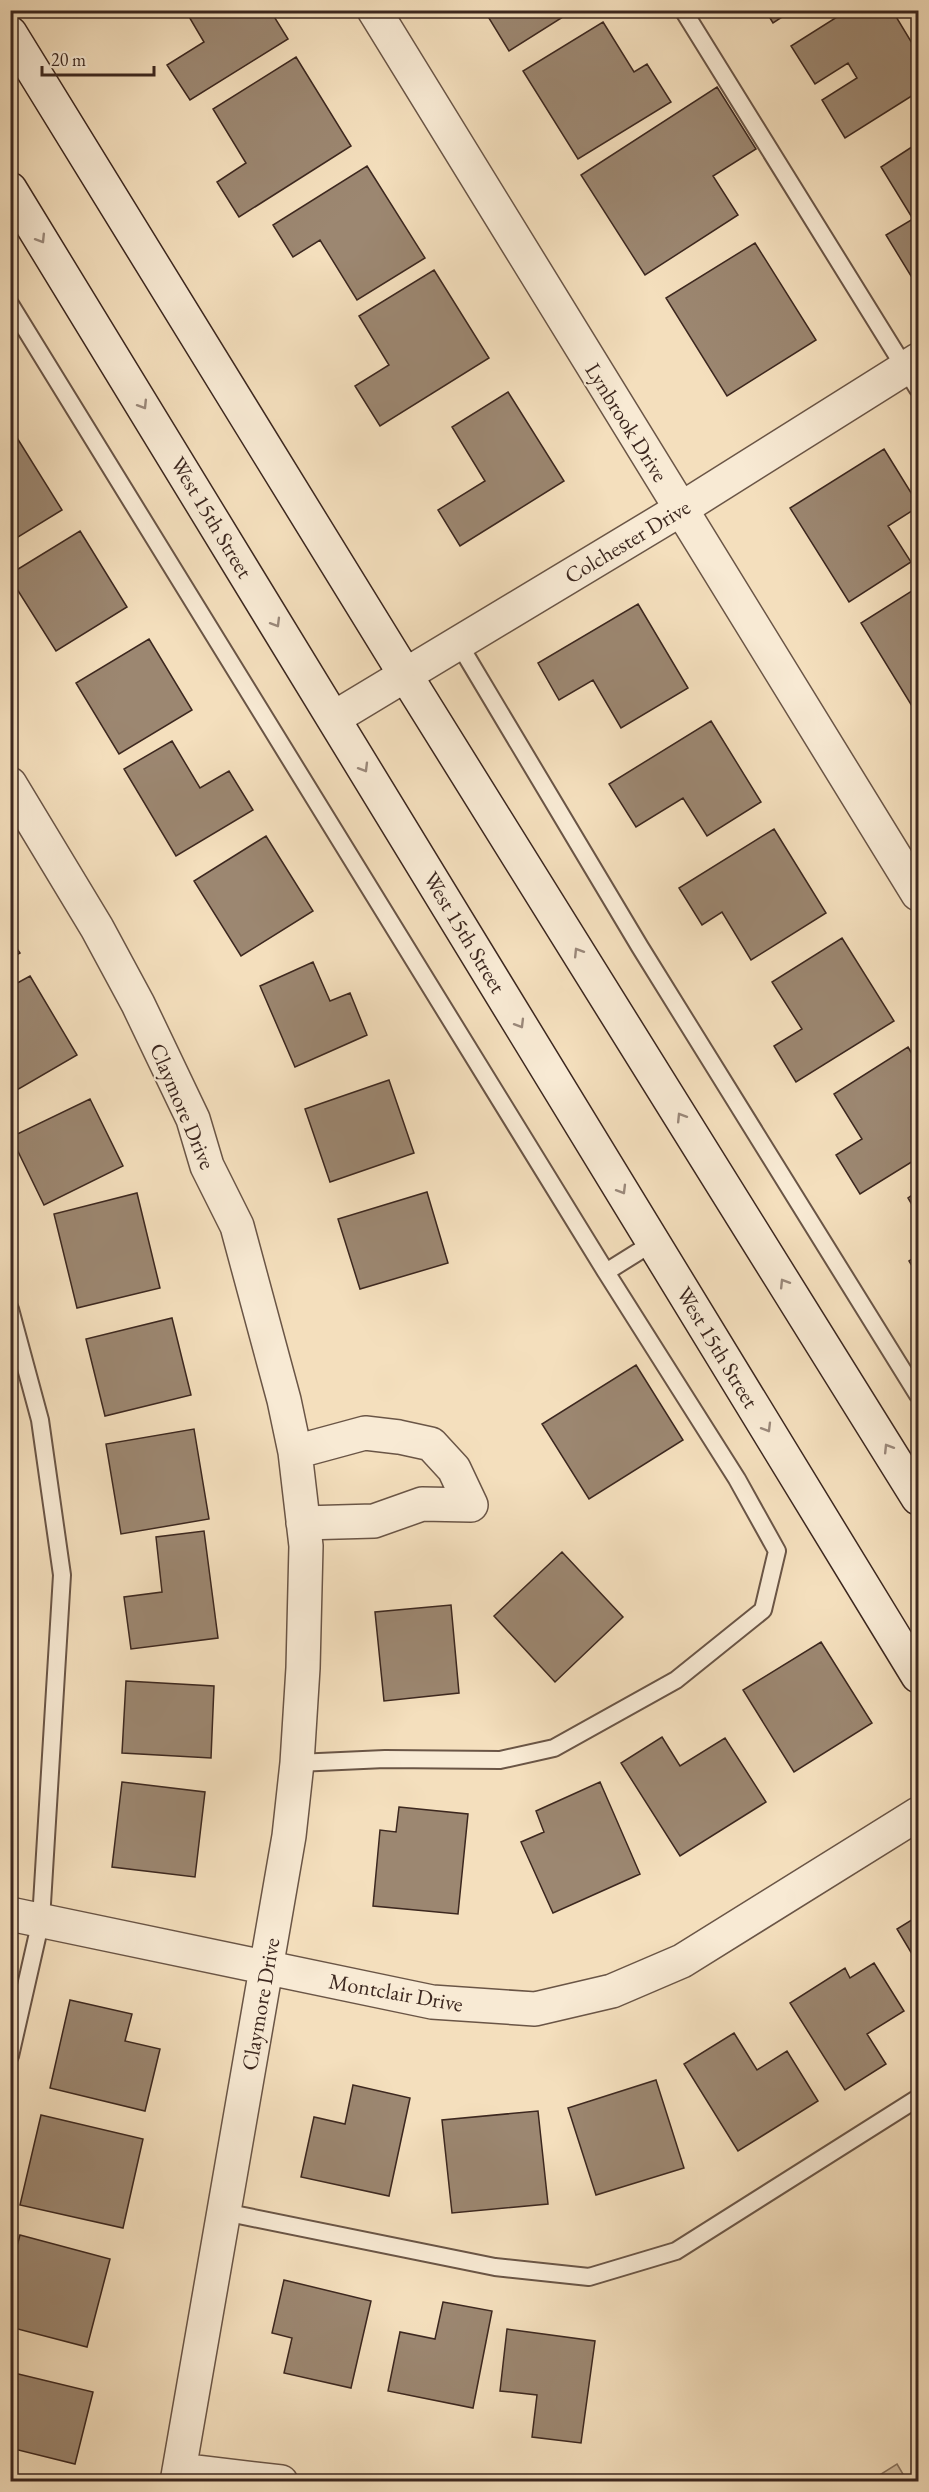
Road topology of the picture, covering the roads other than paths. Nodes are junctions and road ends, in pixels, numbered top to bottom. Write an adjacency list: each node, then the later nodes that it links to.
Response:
1 (374, 10): 7 (street, Lynbrook Drive)
2 (683, 10): 6 (lane)
3 (10, 33): 9 (street)
4 (10, 189): 10 (street, West 15th Street, one-way to 10)
5 (10, 304): 14 (lane)
6 (914, 372): 7 (street, Colchester Drive)
7 (681, 509): 8 (street, Colchester Drive); 12 (street, Lynbrook Drive)
8 (459, 644): 9 (street, Colchester Drive); 16 (lane)
9 (406, 676): 10 (street, Colchester Drive); 18 (street, one-way to 9)
10 (334, 718): 13 (street, West 15th Street, one-way to 13)
11 (10, 784): 17 (street, Claymore Drive)
12 (918, 894)
13 (654, 1242): 14 (lane); 20 (street, West 15th Street, one-way to 20)
14 (606, 1272): 21 (lane)
15 (10, 1309): 23 (lane)
16 (918, 1395)
17 (295, 1452): 19 (street, Claymore Drive); 19 (street)
18 (918, 1498)
19 (303, 1523): 21 (street, Claymore Drive)
20 (918, 1676)
21 (297, 1763): 24 (street, Claymore Drive)
22 (918, 1814): 24 (street, Montclair Drive)
23 (26, 1917): 24 (street, Montclair Drive); 25 (lane)
24 (266, 1967): 27 (street, Claymore Drive)
25 (10, 2056)
26 (918, 2098): 27 (lane)
27 (224, 2212): 28 (street, Claymore Drive)
28 (178, 2476): 29 (street)
29 (281, 2481)

